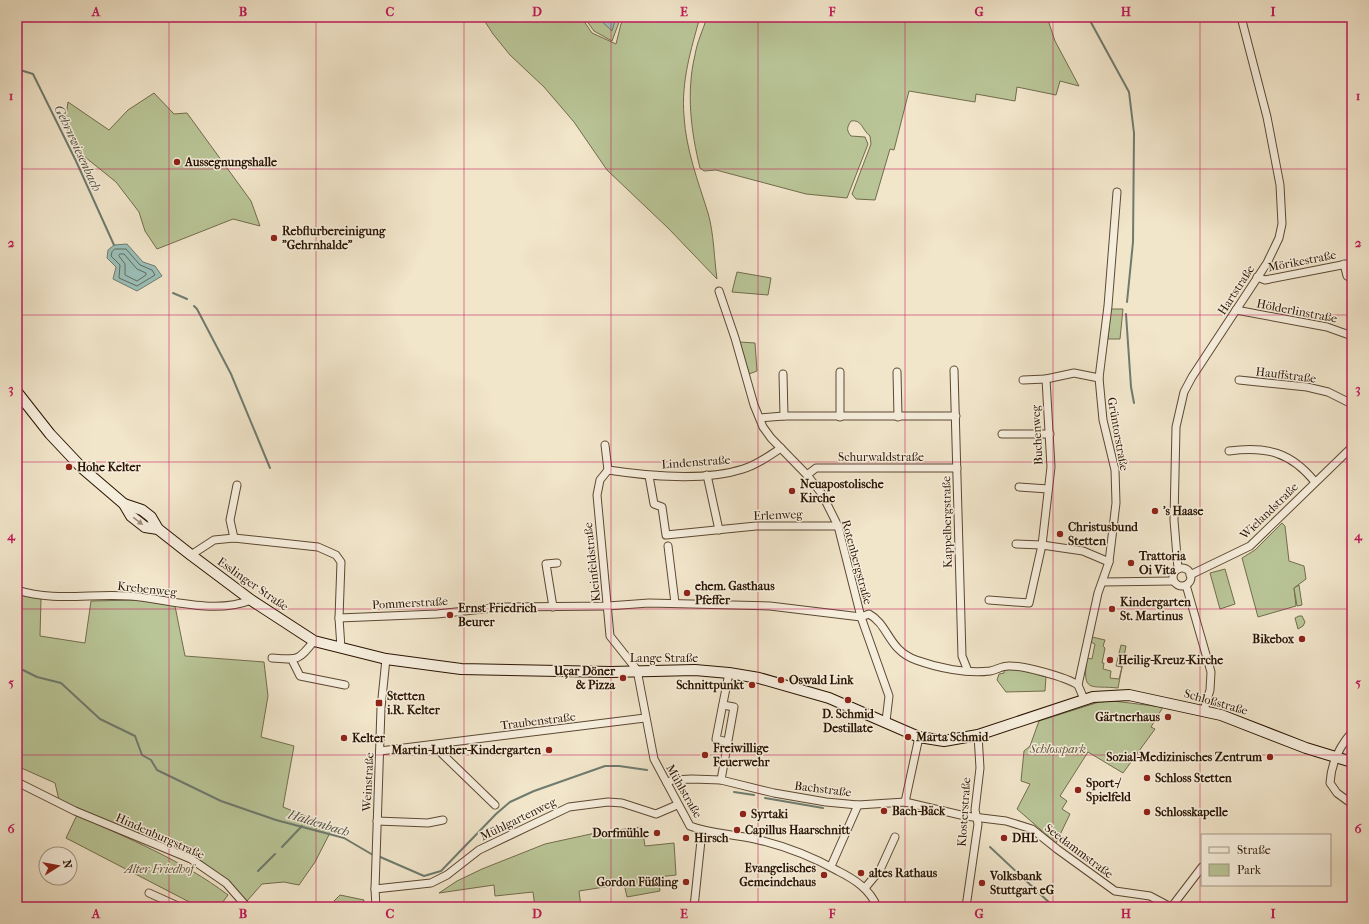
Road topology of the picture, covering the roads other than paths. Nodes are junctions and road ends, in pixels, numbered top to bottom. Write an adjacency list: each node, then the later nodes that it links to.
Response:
1 (1241, 17): 5 (street, Hartstraße)
2 (1117, 192): 14 (street, Grüntorstraße)
3 (1352, 263): 4 (street, Mörikestraße)
4 (1344, 264): 5 (street, Mörikestraße); 6 (street)
5 (1257, 278): 8 (street, Hartstraße)
6 (1352, 279)
7 (719, 291): 24 (street, Rotenbergstraße)
8 (1236, 310): 9 (street, Hölderlinstraße); 49 (street, Hartstraße)
9 (1352, 336)
10 (954, 370): 21 (street, Kappelbergstraße)
11 (840, 372): 22 (street)
12 (897, 372): 23 (street)
13 (783, 374): 20 (street)
14 (1099, 378): 15 (street); 47 (street, Grüntorstraße)
15 (1046, 379): 16 (street); 26 (street, Buchenweg)
16 (1023, 380)
17 (1239, 380): 19 (street, Hauffstraße)
18 (17, 392): 46 (main road, Esslinger Straße)
19 (1352, 404)
20 (784, 416): 22 (street); 24 (street)
21 (956, 416): 23 (street); 31 (street, Kappelbergstraße)
22 (840, 417): 23 (street)
23 (898, 417)
24 (760, 418): 29 (street, Rotenbergstraße)
25 (1002, 434): 26 (street)
26 (1050, 434): 39 (street, Buchenweg)
27 (605, 445): 32 (street)
28 (1352, 447): 36 (street, Wielandstraße)
29 (781, 448): 33 (street, Lindenstraße); 34 (street, Rotenbergstraße)
30 (1229, 450): 36 (street)
31 (957, 468): 34 (street, Schurwaldstraße); 68 (street, Kappelbergstraße)
32 (608, 470): 35 (street, Lindenstraße); 58 (street, Kleinfeldstraße)
33 (707, 475): 35 (street, Lindenstraße); 41 (street)
34 (808, 475): 40 (street, Rotenbergstraße)
35 (649, 476): 41 (street, Erlenweg)
36 (1314, 482): 50 (street, Wielandstraße)
37 (237, 485): 42 (street)
38 (1019, 487): 39 (street)
39 (1048, 489): 44 (street, Buchenweg)
40 (838, 526): 41 (street, Erlenweg); 60 (street, Rotenbergstraße)
41 (720, 530)
42 (234, 538): 46 (street); 61 (street)
43 (1016, 544): 44 (street)
44 (1042, 545): 47 (street); 56 (street, Buchenweg)
45 (668, 546): 57 (street)
46 (191, 556): 55 (main road, Esslinger Straße)
47 (1109, 562): 52 (street, Grüntorstraße)
48 (557, 563): 59 (street)
49 (1178, 569): 50 (street); 51 (street, Hartstraße)
50 (1190, 575): 53 (street)
51 (1173, 581): 52 (street); 53 (street)
52 (1103, 582): 70 (street, Grüntorstraße)
53 (1186, 585): 74 (street)
54 (17, 590): 55 (street, Krebenweg)
55 (251, 600): 62 (main road, Esslinger Straße)
56 (989, 600)
57 (675, 603): 58 (street, Pommerstraße); 60 (street, Pommerstraße)
58 (608, 606): 59 (street, Pommerstraße); 67 (street, Kleinfeldstraße)
59 (553, 607): 61 (street, Pommerstraße)
60 (861, 617): 68 (street, Pommerstraße); 76 (street, Rotenbergstraße)
61 (339, 618): 63 (street)
62 (314, 641): 63 (main road, Esslinger Straße); 66 (street)
63 (340, 648): 65 (main road, Lange Straße)
64 (272, 658): 66 (street)
65 (386, 658): 67 (main road, Lange Straße); 82 (street, Weinstraße)
66 (292, 660): 71 (street)
67 (637, 670): 69 (main road, Lange Straße); 75 (street, Mühlstraße)
68 (968, 671): 70 (street, Pommerstraße)
69 (729, 673): 73 (street); 76 (main road, Lange Straße)
70 (1078, 684): 72 (street)
71 (345, 685)
72 (1084, 699): 74 (main road, Schloßstraße); 78 (main road)
73 (723, 705): 80 (street); 80 (street)
74 (1204, 710): 83 (main road, Schloßstraße)
75 (645, 718): 81 (street, Traubenstraße); 87 (street, Mühlstraße)
76 (886, 721): 79 (main road, Lange Straße)
77 (1352, 732): 83 (street)
78 (978, 735): 79 (main road, Lange Straße); 93 (street, Klosterstraße)
79 (919, 737): 88 (street)
80 (727, 742): 85 (street)
81 (433, 745): 82 (street, Traubenstraße); 90 (street)
82 (380, 751): 95 (street, Weinstraße)
83 (1335, 758): 84 (main road, Schloßstraße); 89 (street)
84 (1352, 762)
85 (721, 780): 87 (street, Bachstraße); 92 (street, Bachstraße)
86 (17, 782): 105 (street, Hindenburgstraße)
87 (667, 783): 91 (street, Mühlstraße)
88 (905, 802): 92 (street, Bachstraße); 93 (street, Bachstraße)
89 (1352, 804)
90 (494, 805)
91 (677, 805): 96 (street, Mühlstraße); 101 (street, Mühlgartenweg)
92 (858, 805): 98 (street)
93 (977, 818): 103 (street, Seedammstraße); 109 (street, Klosterstraße)
94 (443, 820): 95 (street)
95 (377, 821): 101 (street, Weinstraße)
96 (702, 831): 98 (street, Mühlstraße); 107 (street)
97 (895, 838): 100 (street)
98 (831, 865): 100 (street, Mühlstraße)
99 (1201, 868): 103 (street)
100 (864, 888): 108 (street)
101 (375, 889): 106 (street, Weinstraße)
102 (149, 893): 104 (street)
103 (1170, 906)
104 (180, 907)
105 (247, 907)
106 (376, 907)
107 (694, 907)
108 (877, 907)
109 (966, 907)

